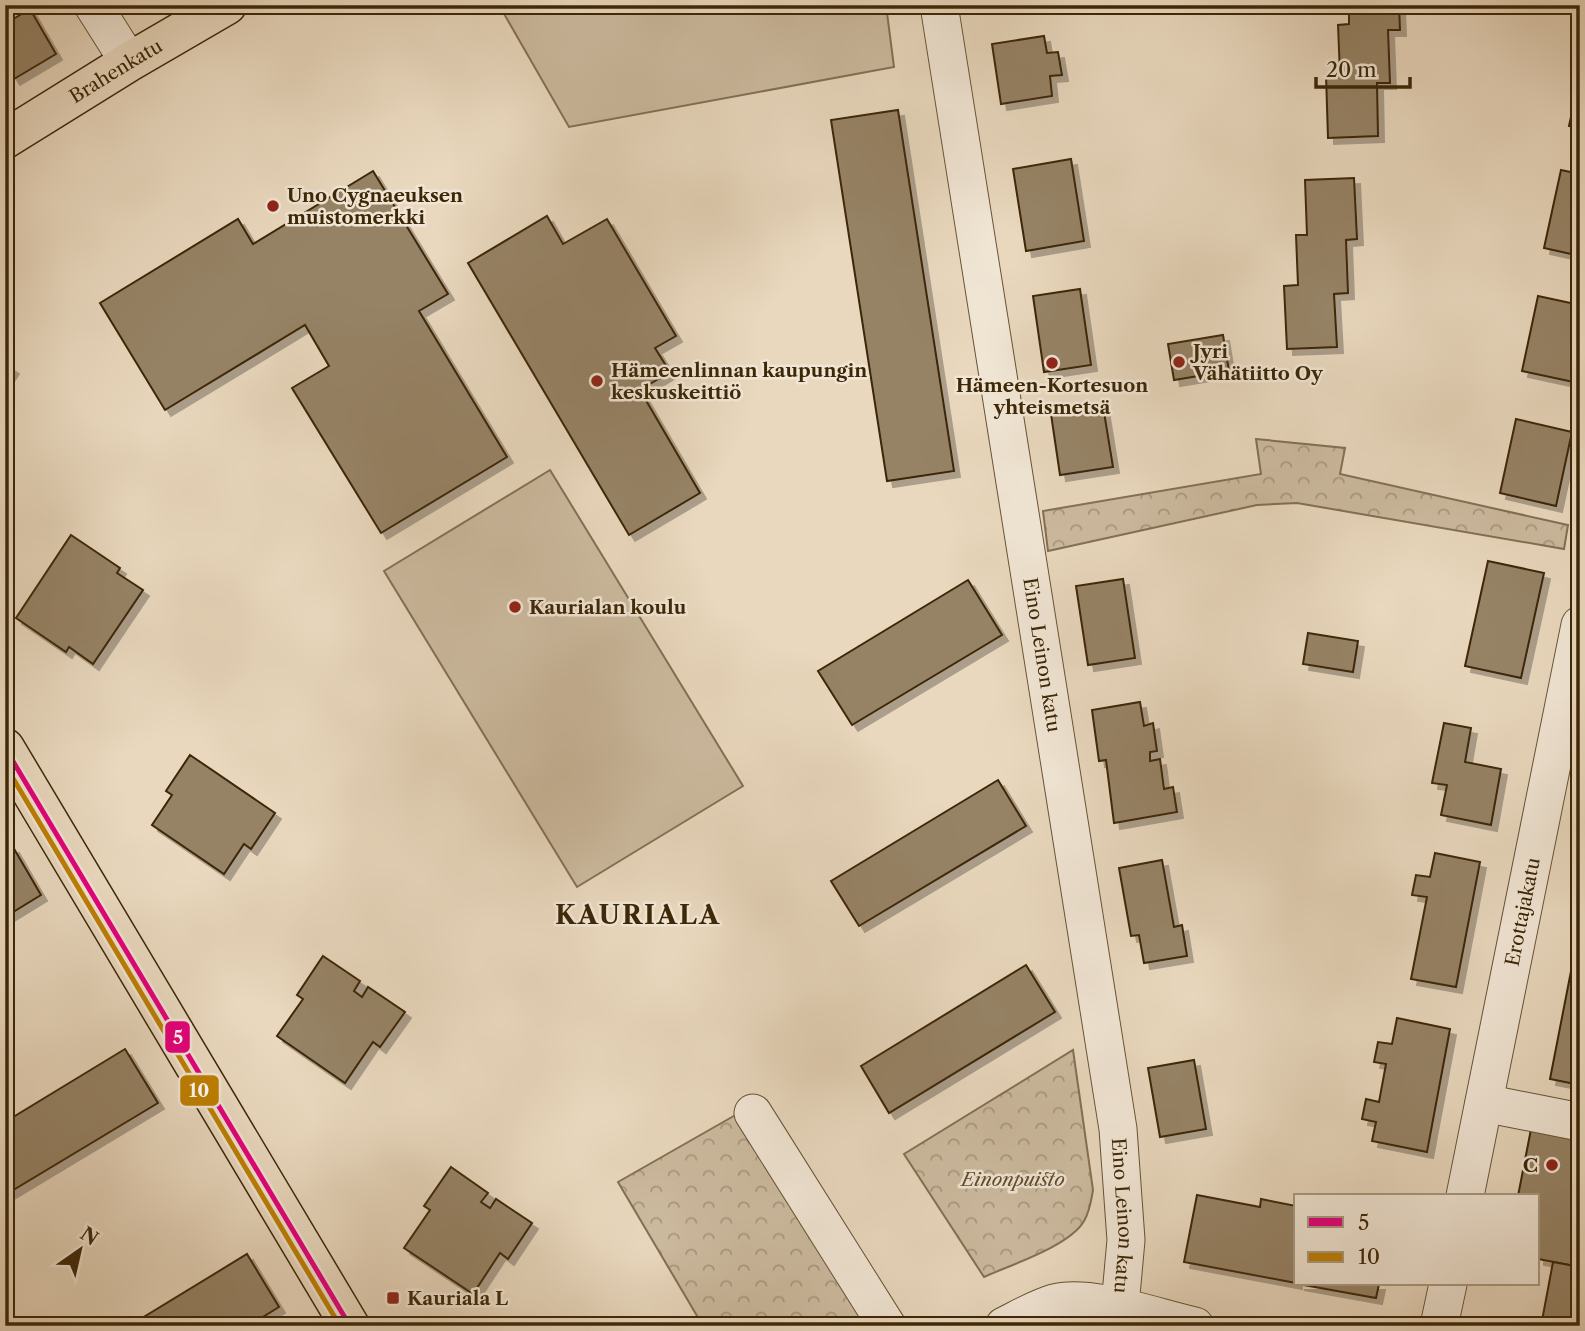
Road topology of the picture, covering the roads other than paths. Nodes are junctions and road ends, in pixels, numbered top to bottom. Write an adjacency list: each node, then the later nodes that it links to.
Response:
1 (93, 5): 4 (street)
2 (227, 5): 4 (main road, Brahenkatu)
3 (939, 5): 13 (street, Eino Leinon katu)
4 (129, 62): 5 (main road, Brahenkatu)
5 (5, 139)
6 (1580, 625): 8 (street, Erottajakatu)
7 (5, 748): 14 (main road)
8 (1484, 1102): 10 (street); 11 (street, Erottajakatu)
9 (753, 1113): 15 (street)
10 (1580, 1122)
11 (1465, 1194)
12 (1448, 1286): 18 (street)
13 (1120, 1307): 16 (street); 17 (street)
14 (350, 1326)
15 (887, 1326)
16 (1004, 1326)
17 (1195, 1326)
18 (1439, 1326)

